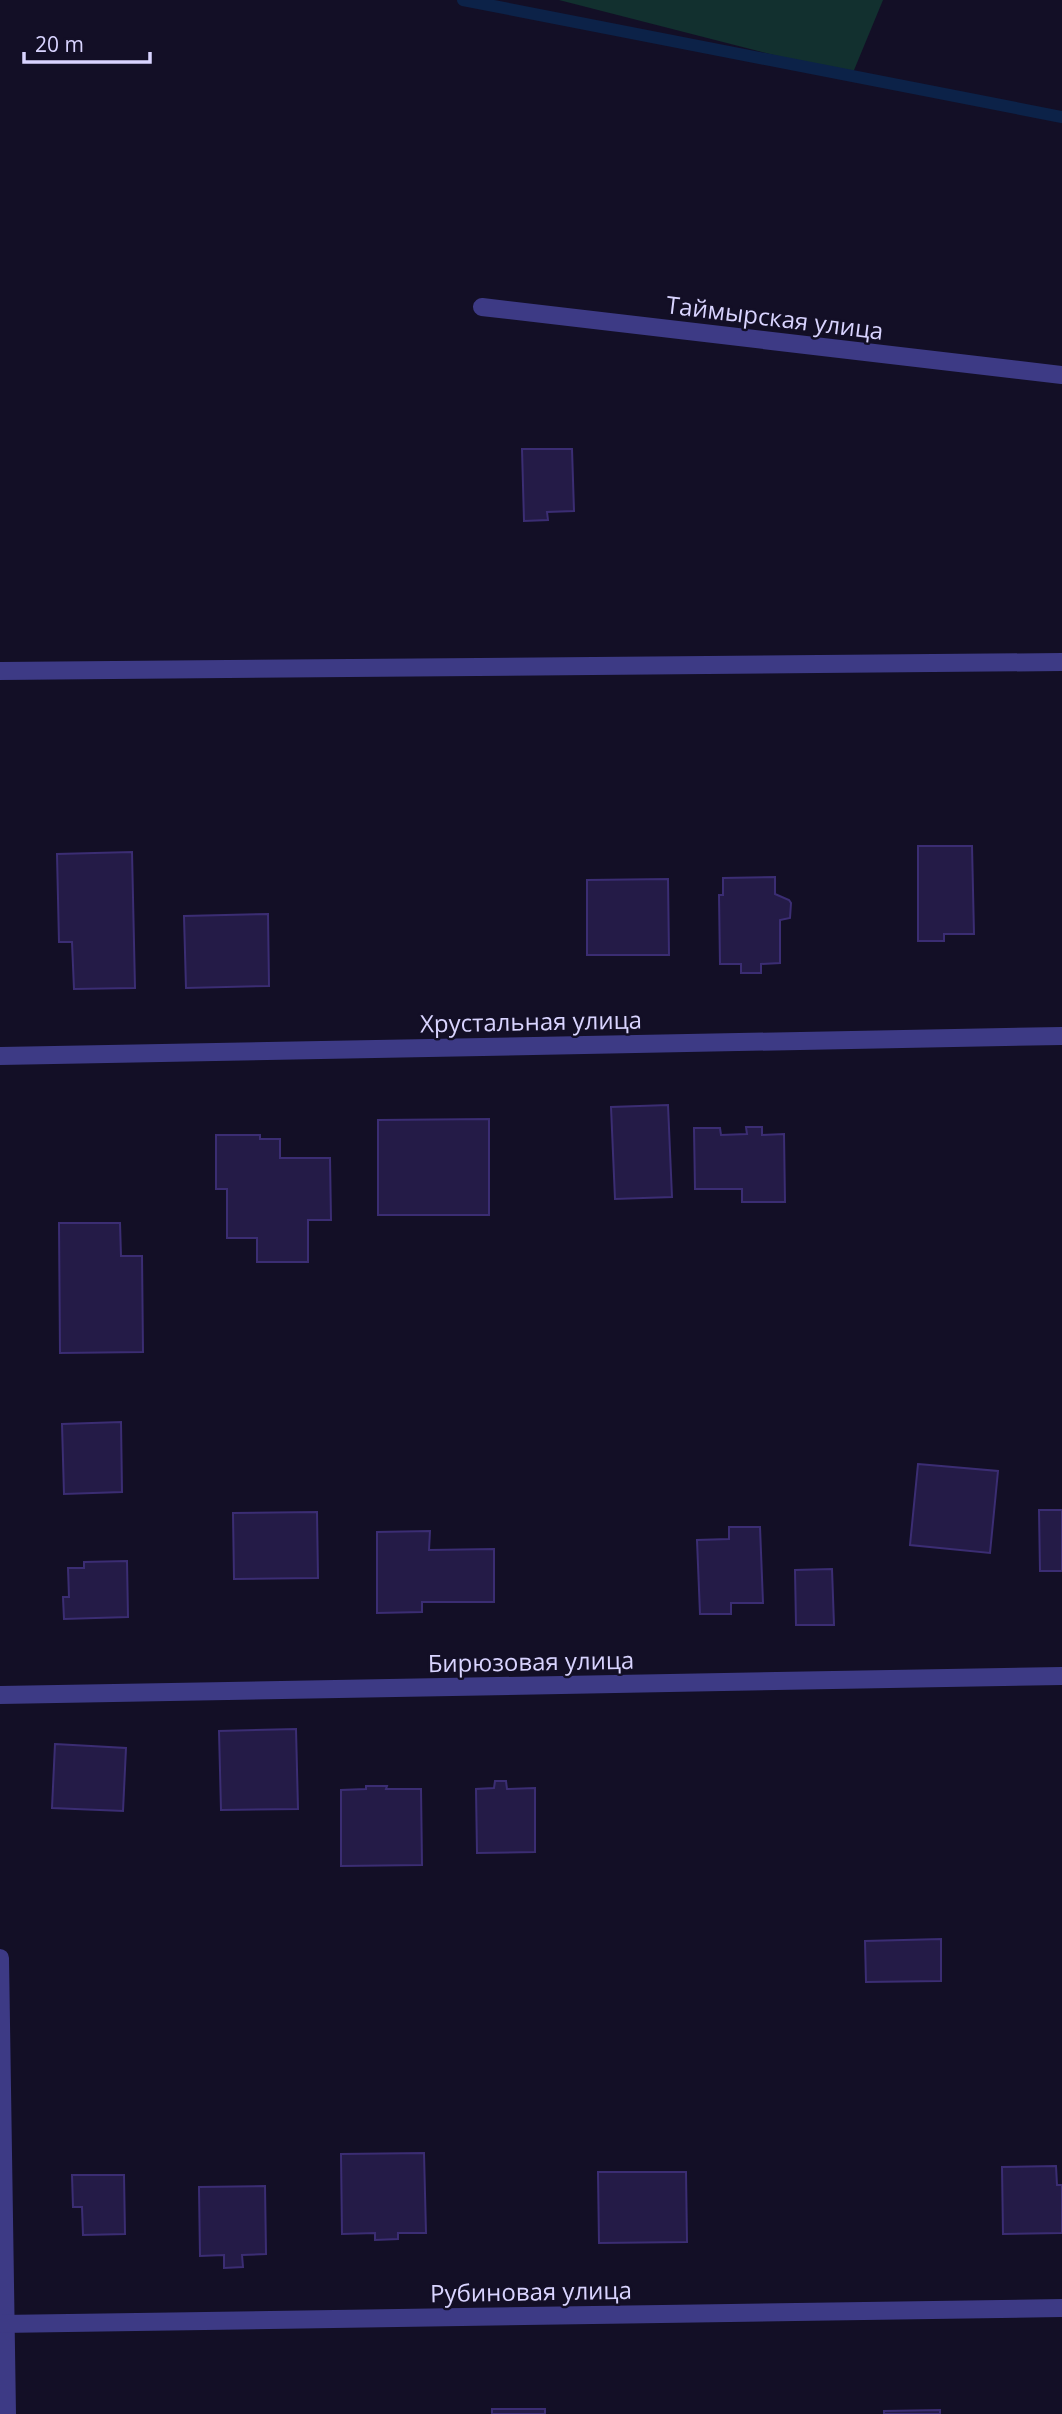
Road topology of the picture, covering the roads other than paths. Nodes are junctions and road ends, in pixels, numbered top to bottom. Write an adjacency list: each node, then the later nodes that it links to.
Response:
1 (482, 307): 2 (street, Таймырская улица)
2 (1062, 375)
3 (1062, 662): 4 (street)
4 (0, 671)
5 (1062, 1036): 6 (street, Хрустальная улица)
6 (0, 1056)
7 (1062, 1676): 8 (street, Бирюзовая улица)
8 (0, 1695)
9 (0, 1958): 11 (street)
10 (1062, 2308): 11 (street, Рубиновая улица)
11 (3, 2323): 12 (street)
12 (7, 2414)

